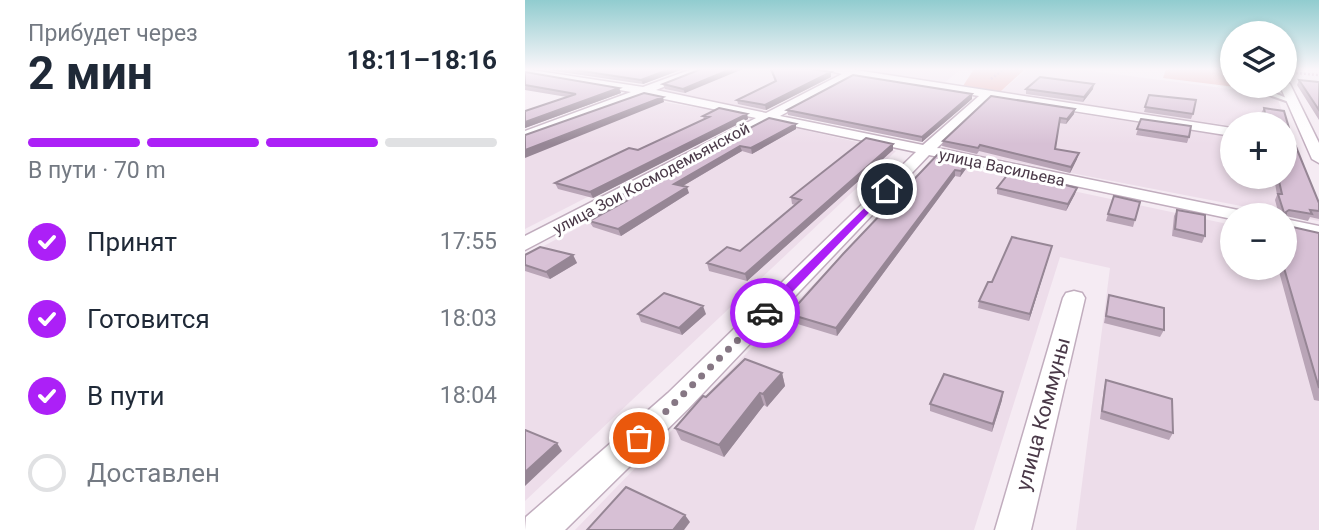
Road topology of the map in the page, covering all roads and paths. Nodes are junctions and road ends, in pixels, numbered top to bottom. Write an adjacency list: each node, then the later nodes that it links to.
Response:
1 (637, 94): 10 (street)
2 (657, 94): 8 (street, улица Васильева)
3 (813, 94): 8 (street, улица Зои Космодемьянской)
4 (988, 94): 9 (street); 12 (street)
5 (1282, 98): 7 (lane)
6 (1292, 98): 7 (street)
7 (1294, 102): 11 (street)
8 (768, 117): 12 (street, улица Васильева); 17 (street, улица Зои Космодемьянской)
9 (1220, 130)
10 (525, 135)
11 (1309, 144): 13 (street)
12 (925, 150): 14 (street, улица Васильева); 19 (street)
13 (1319, 159)
14 (1220, 211)
15 (1297, 227): 16 (street)
16 (1319, 232)
17 (525, 244)
18 (1074, 298): 20 (street, улица Коммуны)
19 (539, 530)
20 (1013, 530)

